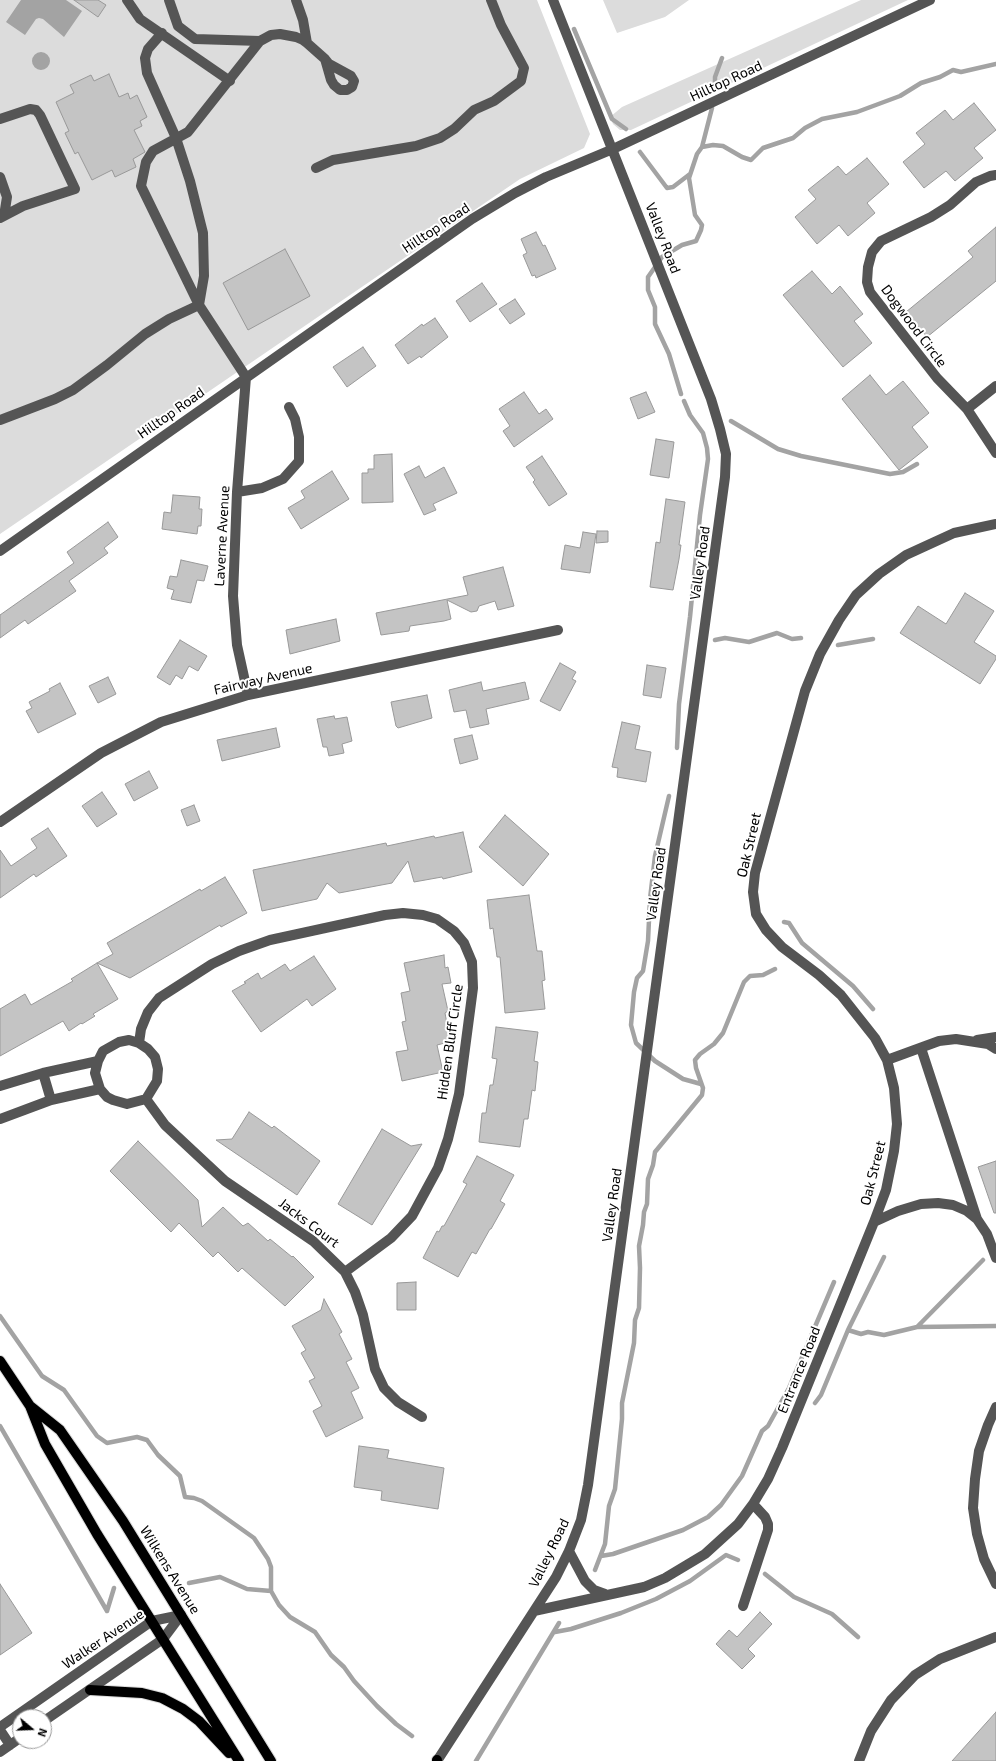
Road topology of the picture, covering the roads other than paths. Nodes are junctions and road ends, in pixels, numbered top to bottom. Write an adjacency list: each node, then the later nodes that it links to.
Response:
1 (127, 0): 7 (street)
2 (169, 0): 8 (street)
3 (296, 0): 9 (street)
4 (491, 0): 15 (street)
5 (553, 0): 14 (street, Valley Road)
6 (930, 0): 14 (street, Hilltop Road)
7 (162, 33): 11 (street); 13 (street)
8 (260, 41): 9 (street); 11 (street)
9 (307, 43): 10 (street)
10 (325, 59)
11 (230, 81): 13 (street)
12 (0, 119): 18 (street)
13 (176, 138): 19 (street); 19 (street)
14 (613, 149): 20 (street, Hilltop Road); 55 (street, Valley Road)
15 (316, 168)
16 (996, 175): 23 (street, Dogwood Circle)
17 (0, 178): 18 (street)
18 (2, 217)
19 (199, 305): 20 (street); 24 (street)
20 (246, 377): 26 (street, Laverne Avenue); 28 (street, Hilltop Road)
21 (996, 386): 23 (street)
22 (289, 407): 26 (street)
23 (967, 409): 25 (street, Dogwood Circle)
24 (0, 420)
25 (996, 454)
26 (238, 492): 30 (street, Laverne Avenue)
27 (996, 524): 37 (street, Oak Street)
28 (0, 551)
29 (558, 630): 30 (street, Fairway Avenue)
30 (248, 695): 31 (street, Fairway Avenue)
31 (0, 822)
32 (996, 1037): 33 (street)
33 (973, 1040): 35 (street); 36 (street)
34 (139, 1043): 38 (street); 43 (street); 49 (street, Hidden Bluff Circle)
35 (921, 1048): 37 (street); 45 (street)
36 (996, 1049)
37 (887, 1060): 46 (street, Oak Street)
38 (98, 1061): 39 (street); 41 (street)
39 (43, 1073): 40 (street); 42 (street)
40 (0, 1086)
41 (100, 1088): 42 (street); 43 (street)
42 (50, 1100): 44 (street)
43 (146, 1100): 49 (street, Jacks Court)
44 (0, 1119)
45 (978, 1219): 46 (street); 47 (street)
46 (874, 1222): 54 (street, Entrance Road)
47 (992, 1233): 48 (street)
48 (996, 1258)
49 (345, 1272): 53 (street, Jacks Court)
50 (0, 1361): 51 (main road, Wilkens Avenue)
51 (30, 1406): 60 (main road, Wilkens Avenue); 61 (main road, Wilkens Avenue)
52 (996, 1409): 56 (street)
53 (422, 1418)
54 (753, 1504): 57 (street, Entrance Road); 58 (street)
55 (569, 1551): 57 (street); 59 (street, Valley Road)
56 (996, 1584)
57 (605, 1594): 59 (street, Entrance Road)
58 (743, 1606)
59 (534, 1611): 72 (street, Valley Road)
60 (181, 1615): 61 (street, Walker Avenue); 63 (street); 71 (main road, Wilkens Avenue)
61 (152, 1621): 63 (main road, Wilkens Avenue); 66 (street, Walker Avenue)
62 (996, 1637): 73 (street)
63 (163, 1638): 64 (street); 70 (main road, Wilkens Avenue)
64 (90, 1690): 65 (street); 70 (main road)
65 (52, 1716)
66 (0, 1726)
67 (0, 1730): 68 (street)
68 (10, 1745): 69 (street)
69 (0, 1752)
70 (238, 1761)
71 (272, 1761)
72 (437, 1761)
73 (859, 1761)

